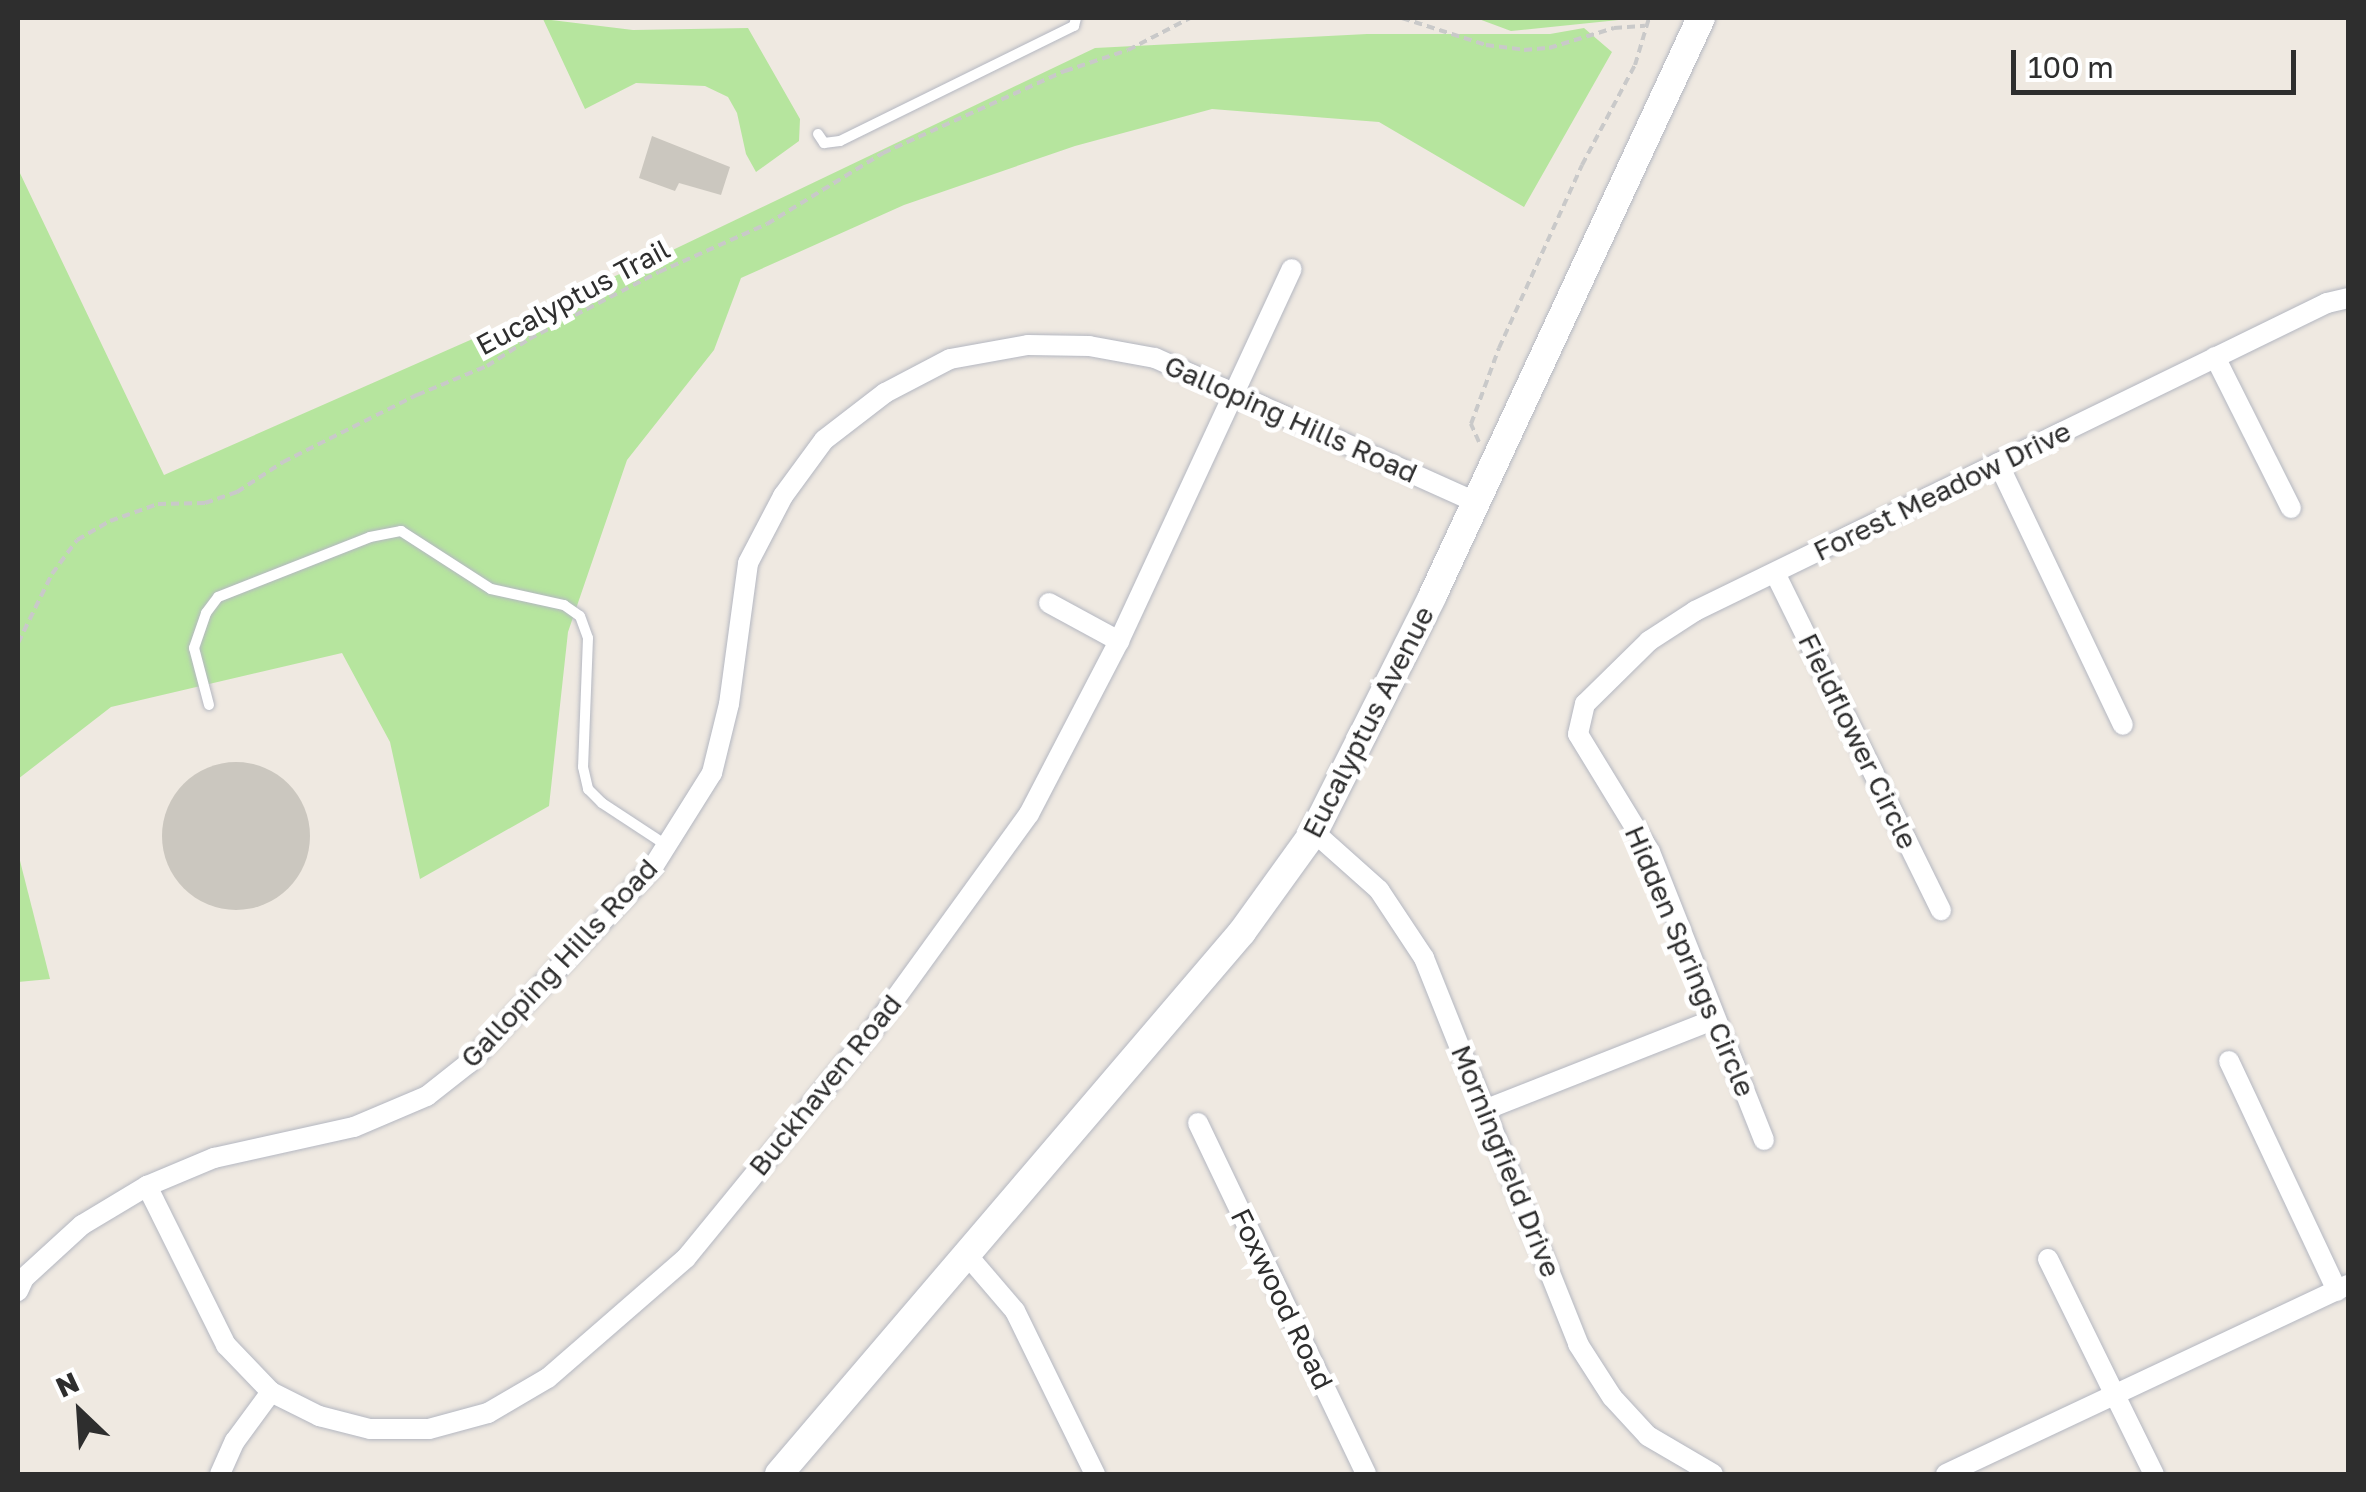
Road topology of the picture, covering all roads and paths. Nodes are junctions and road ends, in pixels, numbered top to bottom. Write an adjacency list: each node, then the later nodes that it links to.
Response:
1 (1076, 18): 7 (lane)
2 (1190, 18): 19 (path, Eucalyptus Trail)
3 (1402, 18): 6 (path)
4 (1650, 18): 6 (path)
5 (1702, 18): 12 (street, Eucalyptus Avenue)
6 (1646, 26): 12 (path)
7 (818, 134)
8 (1292, 270): 11 (street, Buckhaven Road)
9 (2348, 298): 10 (street, Forest Meadow Drive)
10 (2215, 357): 13 (street, Forest Meadow Drive); 15 (street)
11 (1234, 393): 14 (street, Galloping Hills Road); 18 (street, Buckhaven Road); 24 (street, Galloping Hills Road)
12 (1498, 452): 14 (street, Eucalyptus Avenue)
13 (1998, 463): 16 (street, Forest Meadow Drive); 21 (street)
14 (1476, 502): 23 (street, Eucalyptus Avenue)
15 (2291, 508)
16 (1775, 572): 22 (street, Forest Meadow Drive); 25 (street, Fieldflower Circle)
17 (1049, 603): 18 (street)
18 (1119, 641): 36 (street, Buckhaven Road)
19 (18, 643)
20 (209, 705): 24 (lane)
21 (2123, 725)
22 (1578, 734): 26 (street, Hidden Springs Circle)
23 (1314, 832): 28 (street, Morningfield Drive); 32 (street, Eucalyptus Avenue)
24 (666, 846): 31 (street, Galloping Hills Road)
25 (1941, 910)
26 (1715, 1019): 28 (street); 30 (street, Hidden Springs Circle)
27 (2230, 1060): 34 (street)
28 (1486, 1108): 42 (street, Morningfield Drive)
29 (1198, 1124): 41 (street, Foxwood Road)
30 (1764, 1140)
31 (147, 1186): 35 (street, Galloping Hills Road); 36 (street, Buckhaven Road)
32 (968, 1256): 39 (street, Eucalyptus Avenue); 40 (street)
33 (2048, 1259): 37 (street)
34 (2343, 1288): 37 (street)
35 (18, 1291)
36 (271, 1392): 38 (street)
37 (2116, 1395): 43 (street); 44 (street)
38 (220, 1474)
39 (779, 1474)
40 (1094, 1474)
41 (1366, 1474)
42 (1713, 1474)
43 (1946, 1474)
44 (2154, 1474)

